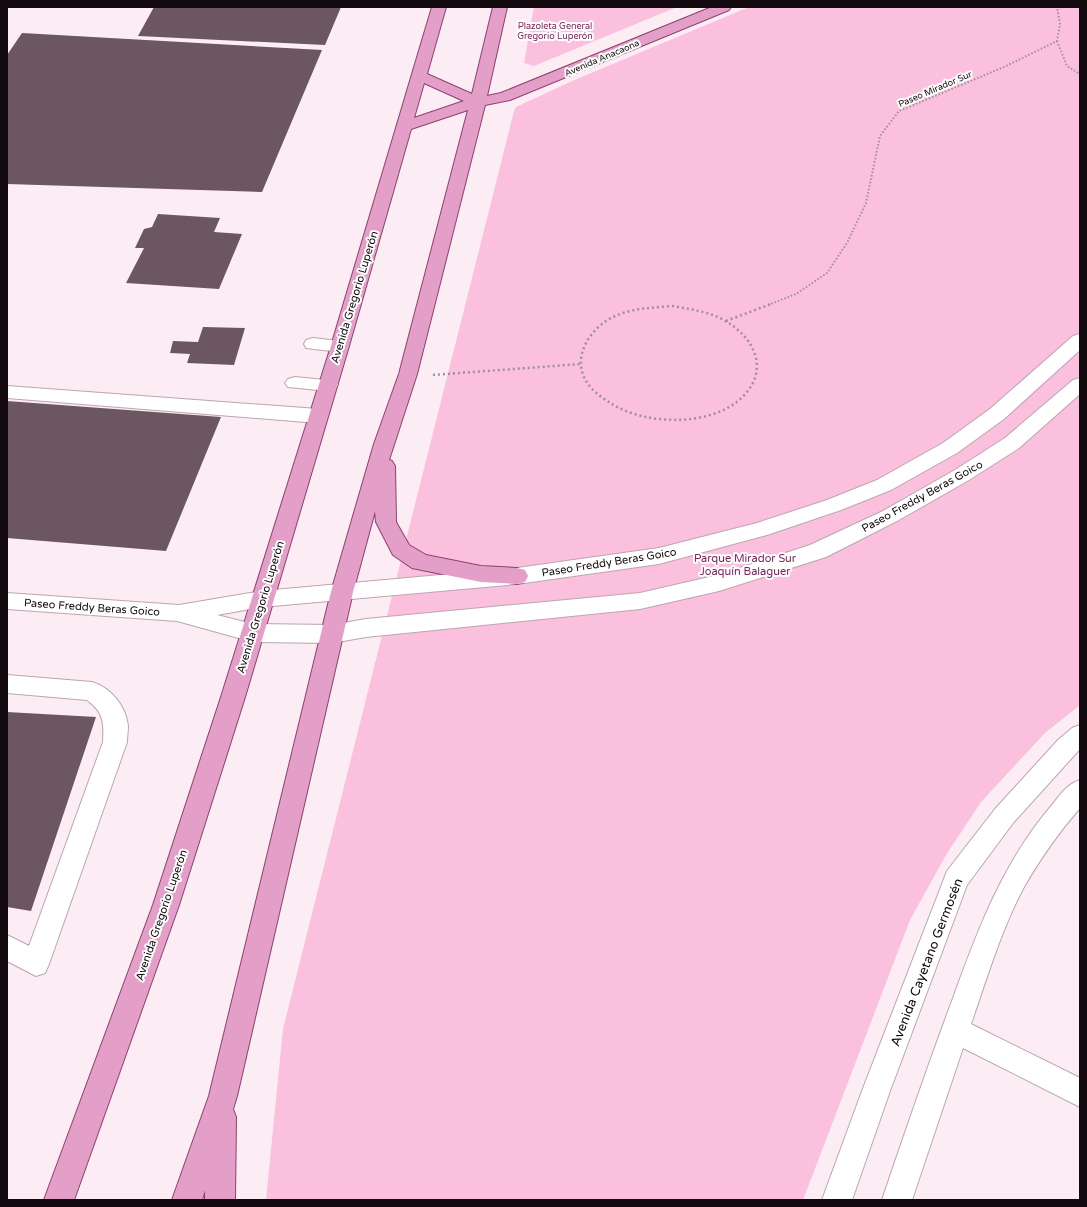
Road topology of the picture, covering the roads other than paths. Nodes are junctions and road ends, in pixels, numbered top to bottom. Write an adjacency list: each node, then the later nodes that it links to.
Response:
1 (439, 7): 4 (main road, Avenida Gregorio Luperón)
2 (500, 7): 5 (main road)
3 (724, 7): 5 (main road, Avenida Anacaona)
4 (420, 76): 5 (main road); 6 (main road, Avenida Gregorio Luperón)
5 (478, 102): 6 (main road, Avenida Anacaona); 15 (main road)
6 (405, 126): 9 (main road, Avenida Gregorio Luperón)
7 (1080, 340): 16 (street, Paseo Freddy Beras Goico)
8 (313, 344): 9 (street)
9 (340, 346): 12 (main road, Avenida Gregorio Luperón)
10 (295, 382): 12 (street)
11 (1080, 384): 22 (street, Paseo Freddy Beras Goico)
12 (328, 385): 14 (main road, Avenida Gregorio Luperón)
13 (7, 392): 14 (street)
14 (318, 416): 18 (main road, Avenida Gregorio Luperón)
15 (384, 444): 16 (main road); 17 (main road)
16 (517, 576): 17 (street, Paseo Freddy Beras Goico)
17 (342, 592): 18 (street, Paseo Freddy Beras Goico); 22 (main road)
18 (262, 598): 20 (street, Paseo Freddy Beras Goico); 21 (main road, Avenida Gregorio Luperón)
19 (7, 601): 20 (street, Paseo Freddy Beras Goico)
20 (177, 613): 21 (street, Paseo Freddy Beras Goico)
21 (253, 633): 22 (street, Paseo Freddy Beras Goico); 30 (main road, Avenida Gregorio Luperón)
22 (332, 634): 29 (main road)
23 (7, 684): 26 (street)
24 (1080, 734): 33 (street, Avenida Cayetano Germosén)
25 (1080, 790): 27 (street)
26 (7, 947)
27 (955, 1030): 28 (street); 34 (street)
28 (1080, 1093)
29 (223, 1096): 31 (main road); 32 (main road)
30 (59, 1200)
31 (187, 1200)
32 (220, 1200)
33 (837, 1200)
34 (897, 1200)

